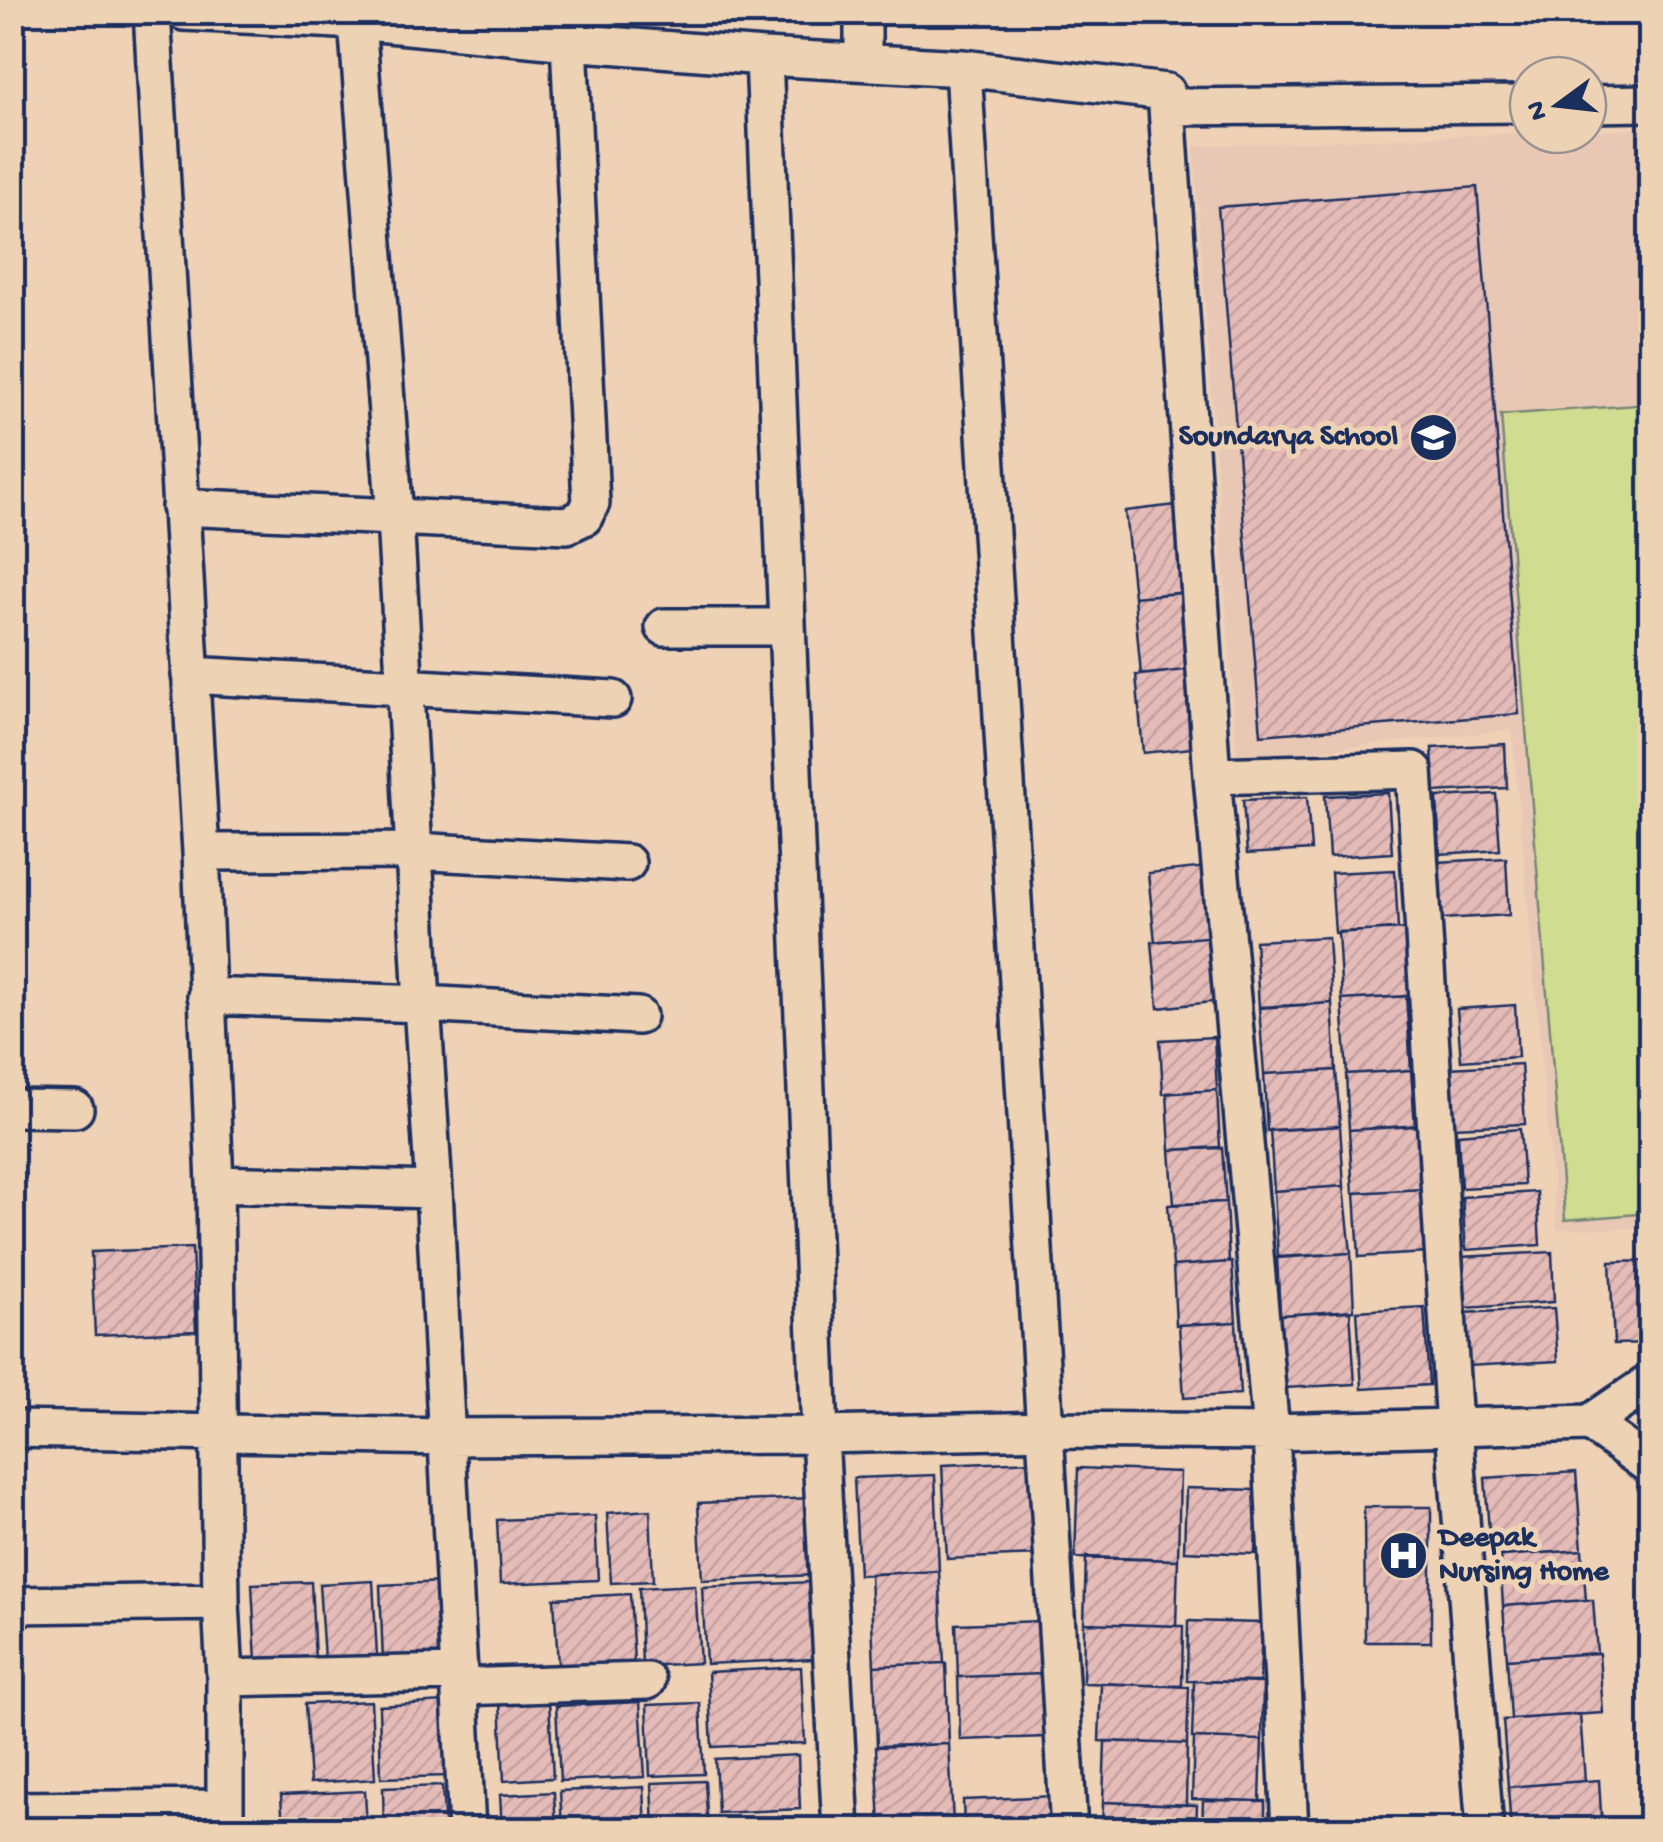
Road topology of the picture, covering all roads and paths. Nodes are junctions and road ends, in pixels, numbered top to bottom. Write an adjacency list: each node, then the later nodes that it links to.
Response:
1 (152, 12): 13 (street)
2 (184, 12): 4 (street)
3 (864, 12): 7 (street)
4 (357, 17): 5 (street); 14 (street)
5 (568, 28): 6 (street); 14 (street)
6 (764, 57): 7 (street); 16 (street)
7 (863, 61): 8 (street)
8 (963, 68): 12 (street); 35 (street)
9 (1650, 103): 11 (street)
10 (1508, 104): 12 (street)
11 (1608, 104)
12 (1167, 107): 20 (street)
13 (180, 507): 14 (street); 17 (street)
14 (395, 518): 18 (street)
15 (664, 627): 16 (street)
16 (786, 627): 38 (street)
17 (190, 675): 18 (street); 22 (street)
18 (404, 687): 19 (street); 21 (street)
19 (613, 699)
20 (1212, 776): 33 (street); 36 (street)
21 (414, 851): 22 (street); 23 (street); 25 (street)
22 (202, 852): 24 (street)
23 (627, 863)
24 (206, 996): 25 (street); 29 (street)
25 (422, 1004): 26 (street); 30 (street)
26 (638, 1016)
27 (12, 1108): 28 (street)
28 (76, 1109)
29 (215, 1184): 30 (street); 37 (street)
30 (434, 1190): 39 (street)
31 (1650, 1382): 32 (street)
32 (1590, 1423): 33 (street); 40 (street)
33 (1454, 1427): 36 (street); 52 (street)
34 (12, 1428): 37 (street)
35 (1048, 1430): 36 (street); 38 (street); 50 (street)
36 (1271, 1432): 51 (street)
37 (220, 1434): 39 (street); 41 (street)
38 (820, 1435): 39 (street); 49 (street)
39 (445, 1437): 44 (street)
40 (1650, 1466)
41 (220, 1602): 42 (street); 43 (street)
42 (12, 1606)
43 (225, 1678): 44 (street); 47 (street)
44 (458, 1680): 45 (street); 48 (street)
45 (647, 1681)
46 (12, 1810): 47 (street)
47 (225, 1819)
48 (466, 1830)
49 (841, 1830)
50 (1069, 1830)
51 (1290, 1830)
52 (1485, 1830)

